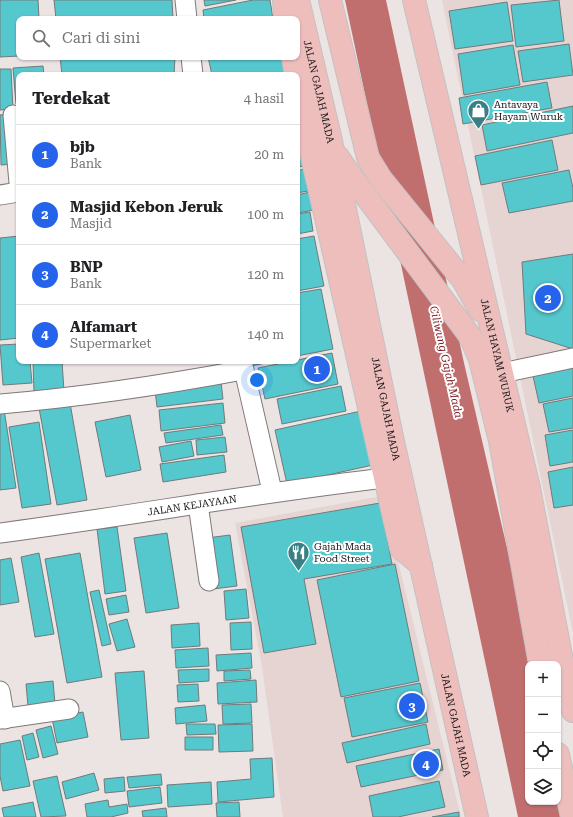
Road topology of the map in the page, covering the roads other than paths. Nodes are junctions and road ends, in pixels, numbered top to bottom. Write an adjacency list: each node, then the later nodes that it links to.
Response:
1 (185, 0): 6 (street)
2 (284, 0): 7 (main road)
3 (298, 0): 14 (main road, JALAN GAJAH MADA)
4 (330, 0): 25 (main road)
5 (414, 0): 20 (main road, JALAN HAYAM WURUK)
6 (187, 16)
7 (285, 16)
8 (191, 60): 10 (street)
9 (294, 60): 11 (main road)
10 (193, 72)
11 (296, 72)
12 (300, 95): 22 (main road)
13 (13, 115): 15 (street)
14 (331, 141): 27 (main road, JALAN GAJAH MADA); 29 (main road, JALAN HAYAM WURUK)
15 (16, 149)
16 (16, 192): 17 (street)
17 (0, 195)
18 (573, 358): 20 (street)
19 (242, 365): 21 (street); 23 (street)
20 (502, 373): 25 (main road, JALAN HAYAM WURUK)
21 (0, 404)
22 (385, 478): 23 (street, JALAN KEJAYAAN); 27 (main road)
23 (272, 491): 24 (street, JALAN KEJAYAAN)
24 (198, 504): 26 (street, JALAN KEJAYAAN); 28 (street)
25 (535, 522): 32 (main road, JALAN HAYAM WURUK)
26 (0, 533)
27 (421, 565): 35 (main road, JALAN GAJAH MADA)
28 (209, 581)
29 (539, 661)
30 (0, 691): 33 (street)
31 (69, 709): 33 (street)
32 (573, 712)
33 (2, 719)
34 (561, 768): 36 (main road)
35 (477, 817)
36 (572, 817)

